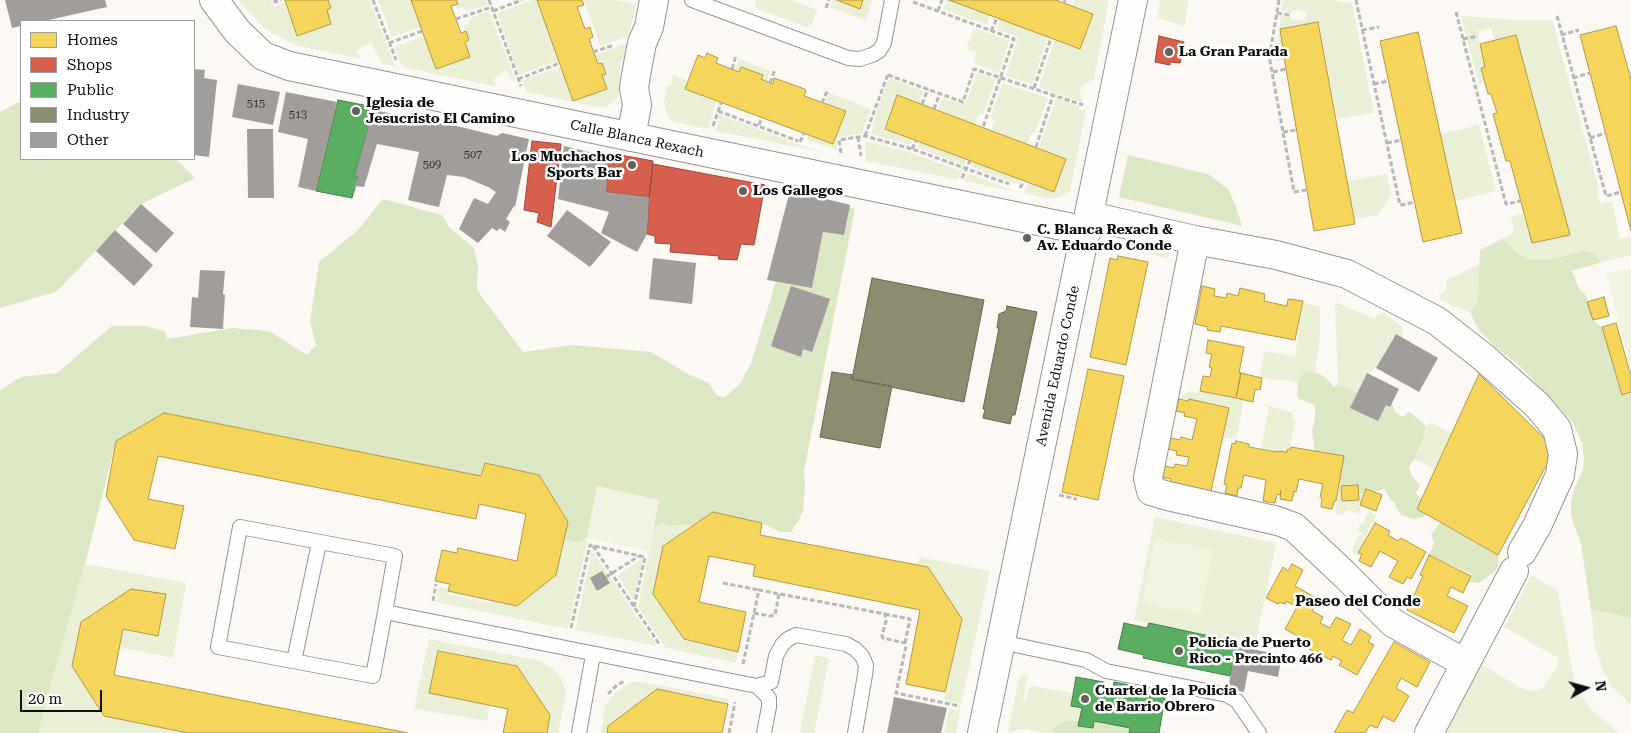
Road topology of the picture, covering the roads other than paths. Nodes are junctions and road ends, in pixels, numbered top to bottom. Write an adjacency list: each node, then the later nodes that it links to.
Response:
1 (214, 0): 6 (street, Calle Blanca Rexach)
2 (654, 0): 6 (street)
3 (692, 0): 4 (lane)
4 (892, 0)
5 (1133, 0): 7 (street, Avenida Eduardo Conde)
6 (631, 137): 7 (street, Calle Blanca Rexach)
7 (1088, 224): 8 (street, Calle Blanca Rexach); 11 (street, Avenida Eduardo Conde)
8 (1196, 240): 14 (street); 14 (street, Calle Blanca Rexach)
9 (319, 543): 10 (lane); 13 (lane); 13 (lane)
10 (385, 612): 12 (lane); 13 (lane)
11 (1000, 642): 21 (street, Avenida Eduardo Conde); 22 (lane)
12 (593, 654): 16 (lane); 18 (lane)
13 (294, 661)
14 (1465, 663): 23 (street, Calle Blanca Rexach)
15 (771, 682): 16 (lane); 17 (lane); 20 (lane)
16 (757, 686): 17 (lane)
17 (769, 698): 19 (lane)
18 (579, 733)
19 (764, 733)
20 (855, 733)
21 (982, 733)
22 (1259, 733)
23 (1429, 733)

